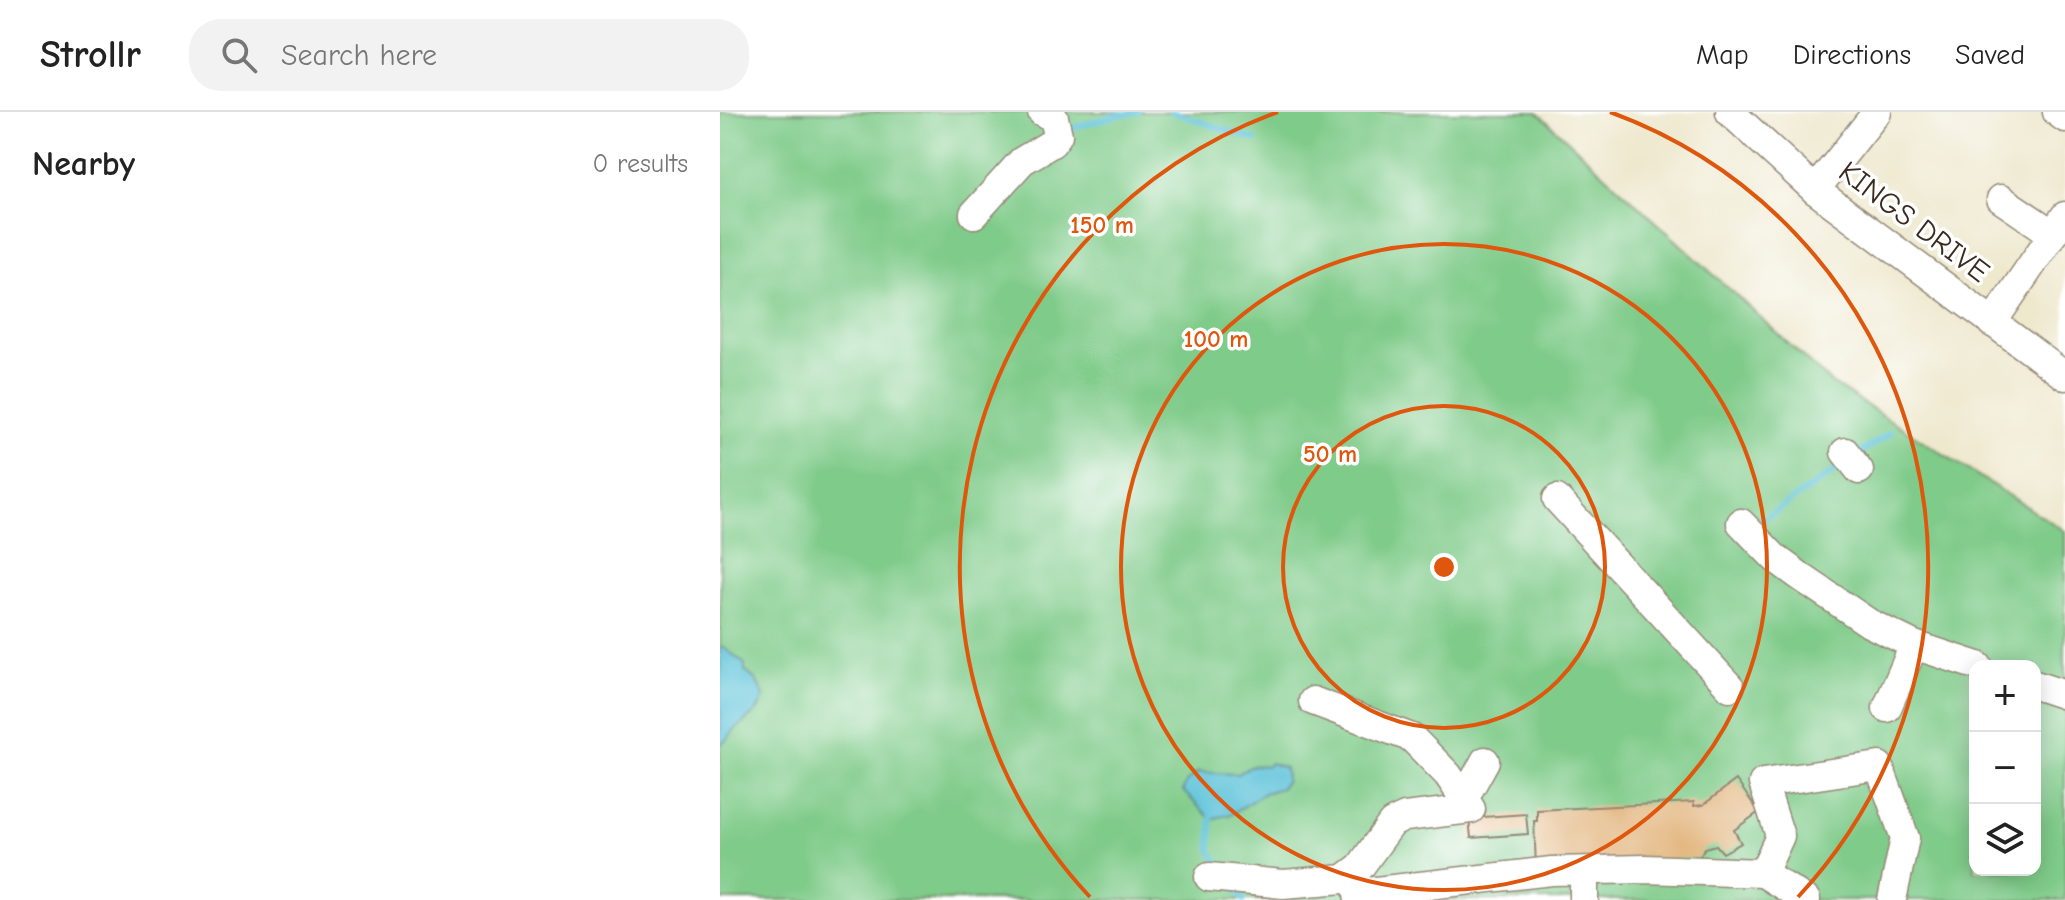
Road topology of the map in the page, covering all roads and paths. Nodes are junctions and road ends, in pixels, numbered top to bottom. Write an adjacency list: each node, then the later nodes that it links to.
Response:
1 (1730, 112): 6 (street, KINGS DRIVE)
2 (1877, 112): 6 (street)
3 (2057, 112): 4 (street)
4 (2065, 118)
5 (1060, 128): 8 (street)
6 (1815, 190): 10 (street, KINGS DRIVE)
7 (2001, 199): 9 (street)
8 (974, 214)
9 (2059, 225): 10 (street)
10 (1992, 323): 11 (street, KINGS DRIVE)
11 (2065, 376)
12 (1557, 499): 16 (street)
13 (1748, 531): 14 (street)
14 (1914, 645): 15 (street); 20 (street)
15 (1969, 663)
16 (1730, 687)
17 (2041, 687): 18 (street)
18 (2065, 695)
19 (1313, 701): 22 (street)
20 (1887, 708)
21 (1485, 761): 22 (street)
22 (1464, 799): 26 (street)
23 (1584, 871): 24 (street); 26 (street); 28 (street)
24 (1763, 873): 29 (street); 30 (street)
25 (1211, 877): 26 (street)
26 (1356, 889): 27 (street)
27 (1303, 900)
28 (1584, 900)
29 (1806, 900)
30 (1892, 900)

